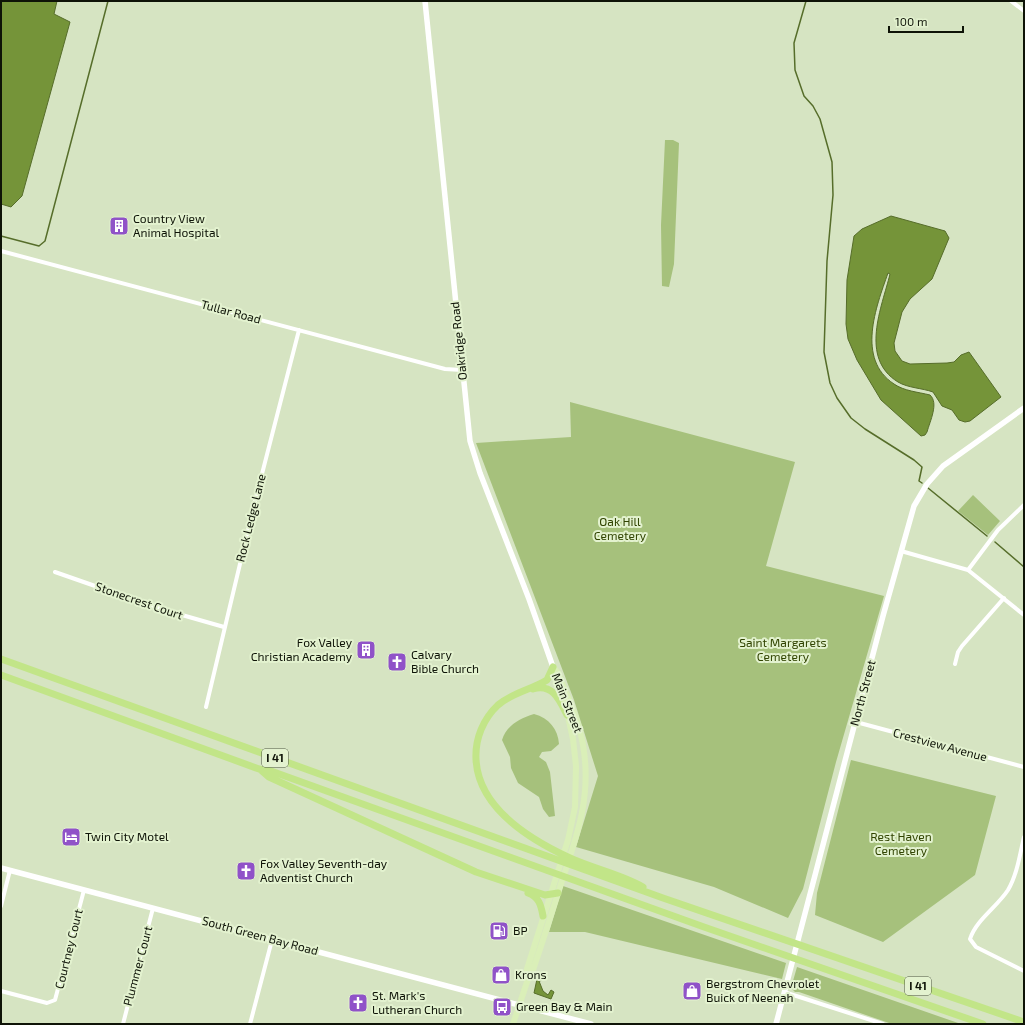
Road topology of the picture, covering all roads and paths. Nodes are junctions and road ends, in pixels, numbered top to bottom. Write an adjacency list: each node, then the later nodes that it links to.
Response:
1 (425, 1): 6 (street, Oakridge Road)
2 (1011, 1): 3 (street)
3 (1024, 11)
4 (1, 250): 5 (street, Tullar Road)
5 (299, 330): 6 (street, Tullar Road); 14 (street, Rock Ledge Lane)
6 (462, 370): 17 (street, Oakridge Road)
7 (1024, 408): 9 (street, North Street)
8 (1024, 505): 10 (street)
9 (901, 551): 10 (street); 22 (street, North Street)
10 (968, 570): 12 (street)
11 (55, 572): 14 (street, Stonecrest Court)
12 (1004, 598): 13 (street); 16 (street)
13 (1024, 615)
14 (224, 627): 20 (street, Rock Ledge Lane)
15 (1, 659): 26 (highway, I 41)
16 (955, 664)
17 (553, 668): 19 (highway); 21 (main road, Main Street); 32 (main road, Main Street)
18 (1, 674): 24 (highway, I 41)
19 (510, 697): 21 (highway); 26 (highway)
20 (206, 706)
21 (567, 715): 30 (main road, Main Street)
22 (856, 722): 23 (street, Crestview Avenue); 41 (street, North Street)
23 (1024, 767)
24 (259, 768): 29 (highway); 30 (highway, I 41)
25 (1024, 837): 38 (street)
26 (581, 865): 43 (highway, I 41)
27 (1, 868): 28 (street, South Green Bay Road)
28 (10, 870): 31 (street, South Green Bay Road); 34 (street)
29 (476, 872): 33 (highway); 36 (highway)
30 (557, 874): 33 (main road, Main Street); 50 (highway, I 41)
31 (84, 890): 35 (street, South Green Bay Road); 40 (street, Courtney Court)
32 (558, 893): 33 (highway); 39 (main road, Main Street)
33 (550, 895): 36 (main road, Main Street)
34 (1, 906)
35 (154, 908): 37 (street, South Green Bay Road); 44 (street, Plummer Court)
36 (543, 916): 39 (main road, Main Street)
37 (272, 940): 42 (street, South Green Bay Road); 45 (street)
38 (1024, 971)
39 (527, 982): 42 (main road, Main Street)
40 (1, 991)
41 (784, 992): 48 (street, North Street); 49 (street)
42 (520, 1005): 46 (main road, Main Street); 47 (street, South Green Bay Road)
43 (1024, 1022)
44 (123, 1024)
45 (250, 1024)
46 (513, 1024)
47 (591, 1024)
48 (776, 1024)
49 (883, 1024)
50 (983, 1024)

